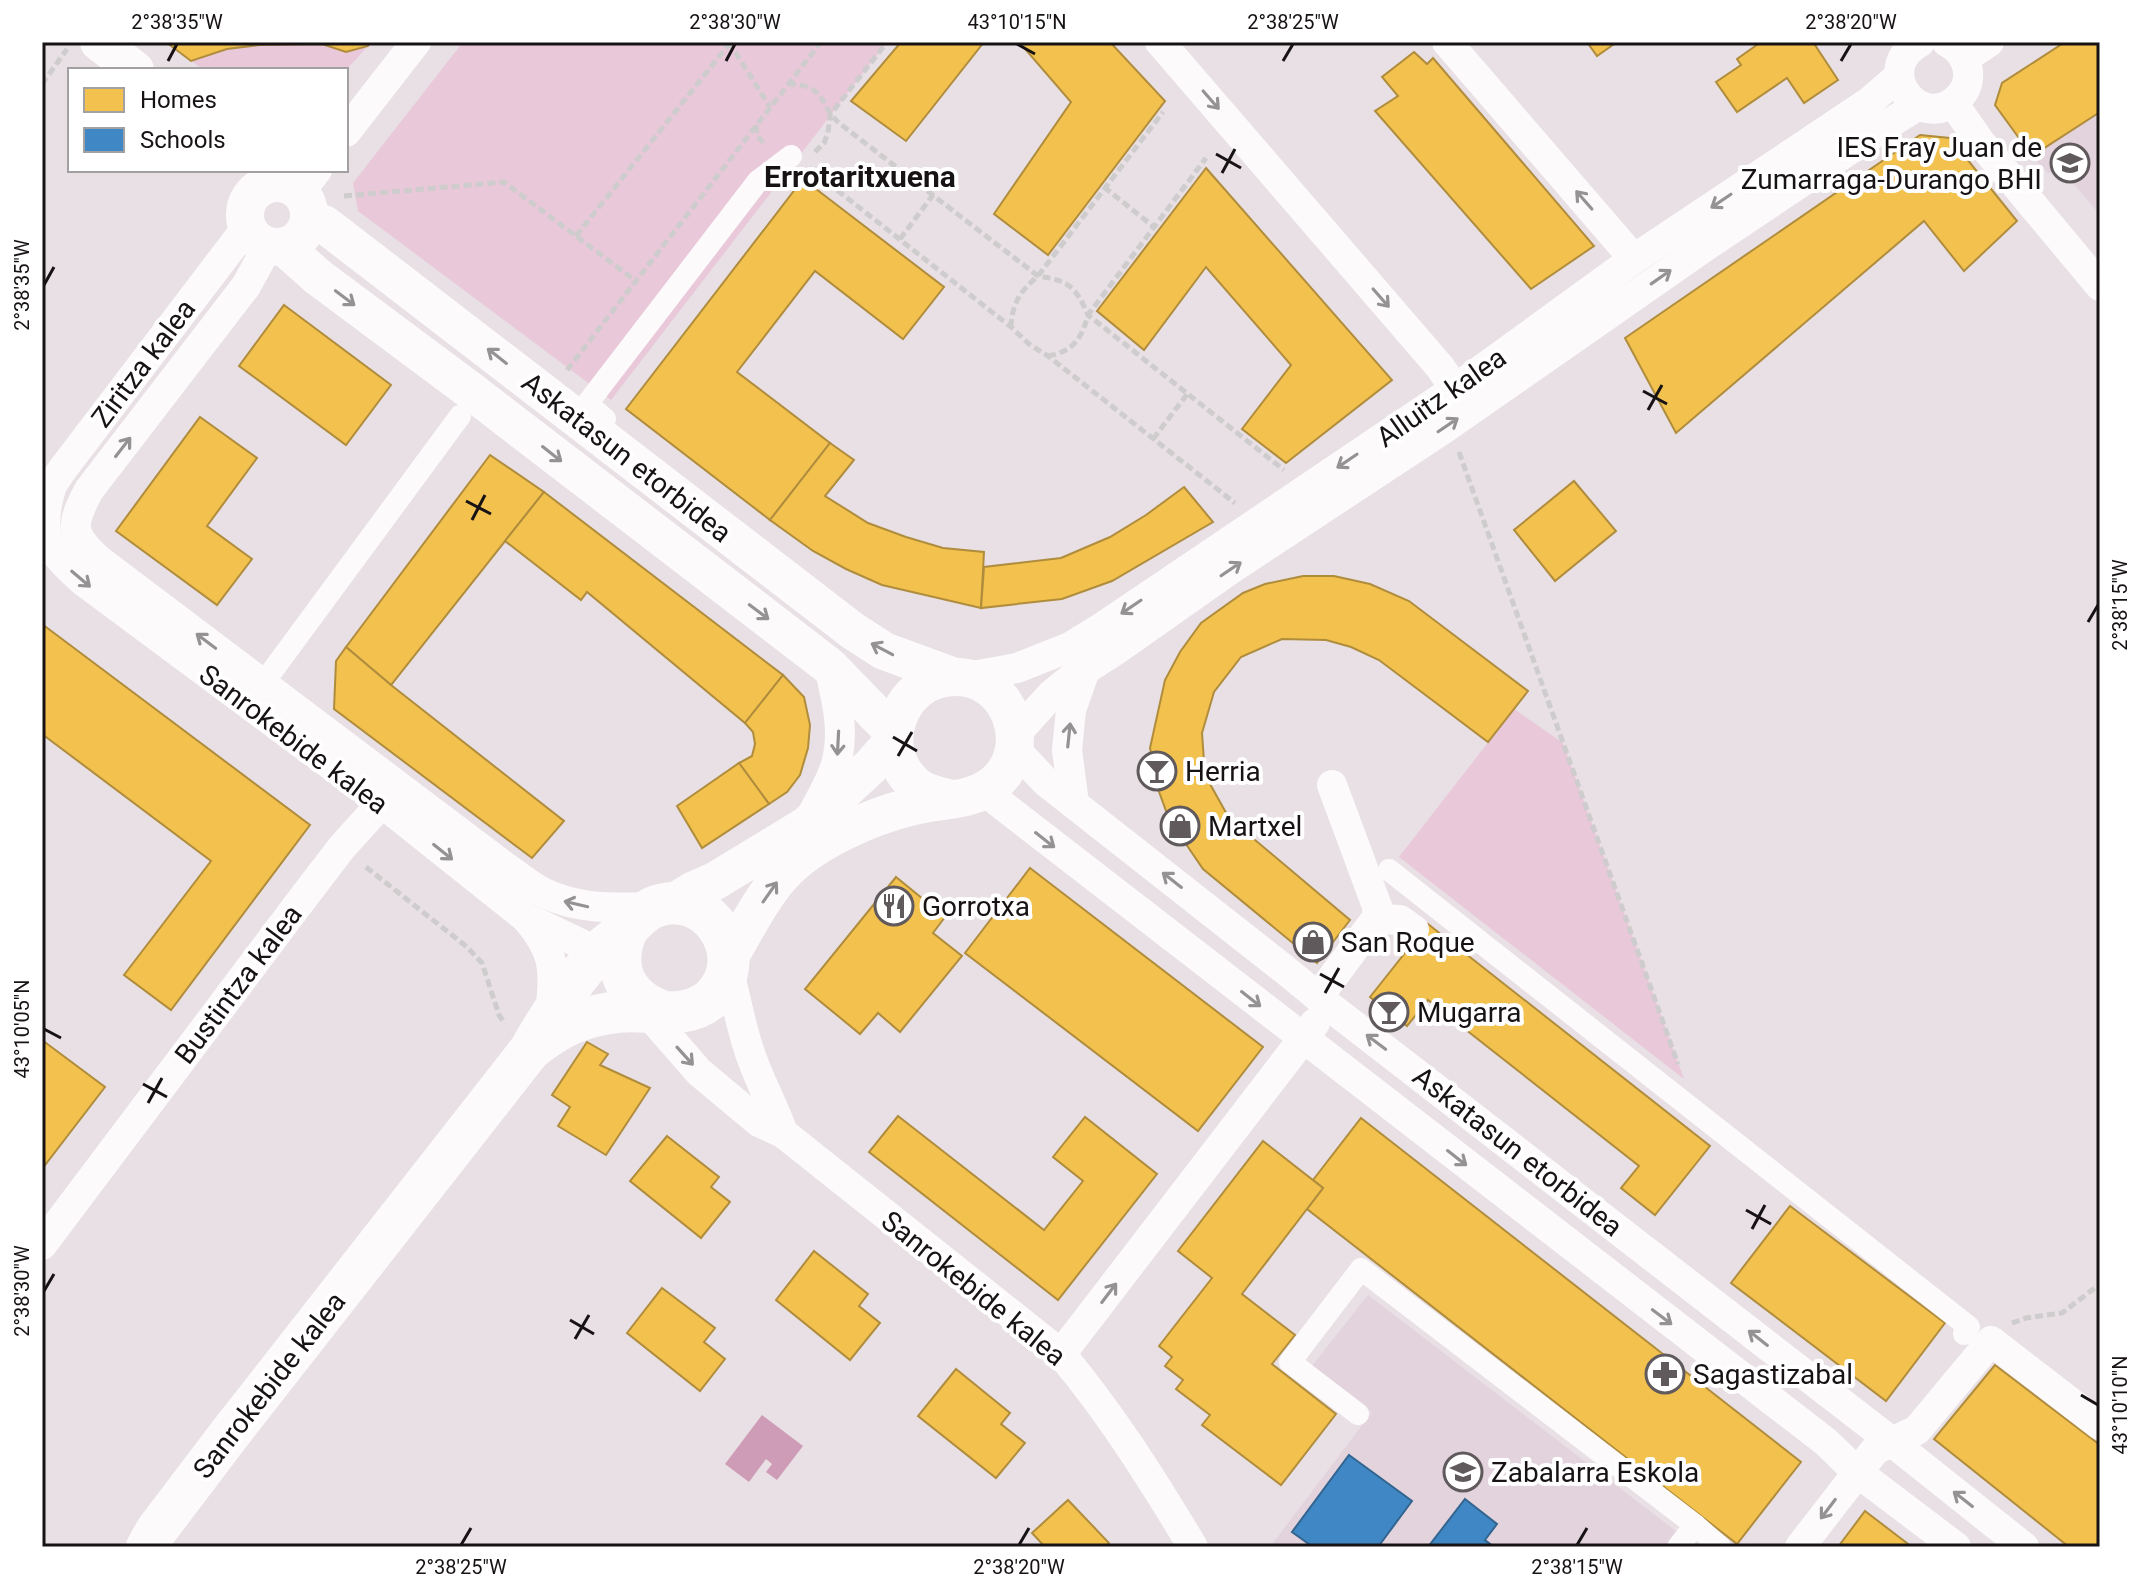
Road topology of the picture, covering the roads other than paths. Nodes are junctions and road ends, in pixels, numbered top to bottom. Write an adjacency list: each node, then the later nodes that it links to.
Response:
1 (99, 42): 7 (street)
2 (416, 42): 11 (street)
3 (1160, 42): 17 (street, one-way to 17)
4 (1447, 42): 15 (street, one-way to 4)
5 (1920, 42): 8 (street, Alluitz kalea)
6 (1967, 47): 9 (street)
7 (132, 68)
8 (1899, 76): 10 (street); 15 (street, Alluitz kalea, one-way to 15)
9 (1953, 103): 10 (street); 16 (street)
10 (1919, 105): 23 (street, Alluitz kalea, one-way to 10)
11 (348, 129)
12 (791, 156): 19 (street, Askatasun etorbidea)
13 (251, 180): 14 (street)
14 (288, 217): 20 (street, Ziritza kalea); 21 (street, Ziritza kalea, one-way to 14); 22 (street, Askatasun etorbidea, one-way to 22); 25 (street, Askatasun etorbidea, one-way to 14)
15 (1634, 259): 17 (street, Alluitz kalea)
16 (2100, 286)
17 (1455, 389): 25 (street, Alluitz kalea, one-way to 25)
18 (460, 416): 24 (street)
19 (605, 419)
20 (46, 494): 30 (street, Sanrokebide kalea, one-way to 30)
21 (78, 511): 36 (street, Sanrokebide kalea, one-way to 21)
22 (829, 666): 26 (street, Askatasun etorbidea); 32 (street, one-way to 32)
23 (1085, 670): 27 (street, Alluitz kalea); 31 (street, one-way to 23)
24 (270, 674)
25 (959, 677): 26 (street); 27 (street)
26 (894, 737): 29 (street); 32 (street)
27 (1015, 743): 29 (street); 31 (street, Askatasun etorbidea)
28 (1332, 785): 35 (street)
29 (968, 795): 38 (street, one-way to 29); 42 (street, Askatasun etorbidea, one-way to 42)
30 (382, 803): 34 (street, Sanrokebide kalea, one-way to 34); 44 (street, Bustintza kalea)
31 (1074, 803): 40 (street, Askatasun etorbidea, one-way to 31)
32 (807, 825): 36 (street)
33 (1389, 870): 45 (street)
34 (525, 917): 36 (street, Sanrokebide kalea); 41 (street)
35 (1376, 919): 37 (street); 40 (street)
36 (638, 923): 38 (main road); 39 (main road); 41 (main road, Sanrokebide kalea)
37 (1414, 930)
38 (728, 964): 39 (main road); 43 (street)
39 (642, 1001): 41 (main road); 43 (street, Sanrokebide kalea, one-way to 43)
40 (1324, 1001): 42 (street); 49 (street, Askatasun etorbidea, one-way to 40)
41 (529, 1031): 52 (main road, Sanrokebide kalea)
42 (1304, 1038): 46 (street, one-way to 42); 50 (street, Askatasun etorbidea, one-way to 50)
43 (783, 1133): 46 (street, Sanrokebide kalea)
44 (42, 1245)
45 (1978, 1338): 48 (street); 49 (street)
46 (1061, 1354): 53 (street, Sanrokebide kalea)
47 (1358, 1414): 51 (street)
48 (2100, 1425)
49 (1892, 1442): 50 (street); 58 (street, Askatasun etorbidea, one-way to 49)
50 (1857, 1472): 56 (street, one-way to 56); 57 (street, Askatasun etorbidea)
51 (1695, 1525): 54 (street); 55 (street)
52 (145, 1542)
53 (1193, 1547)
54 (1678, 1547)
55 (1720, 1547)
56 (1800, 1547)
57 (1956, 1547)
58 (2024, 1547)

